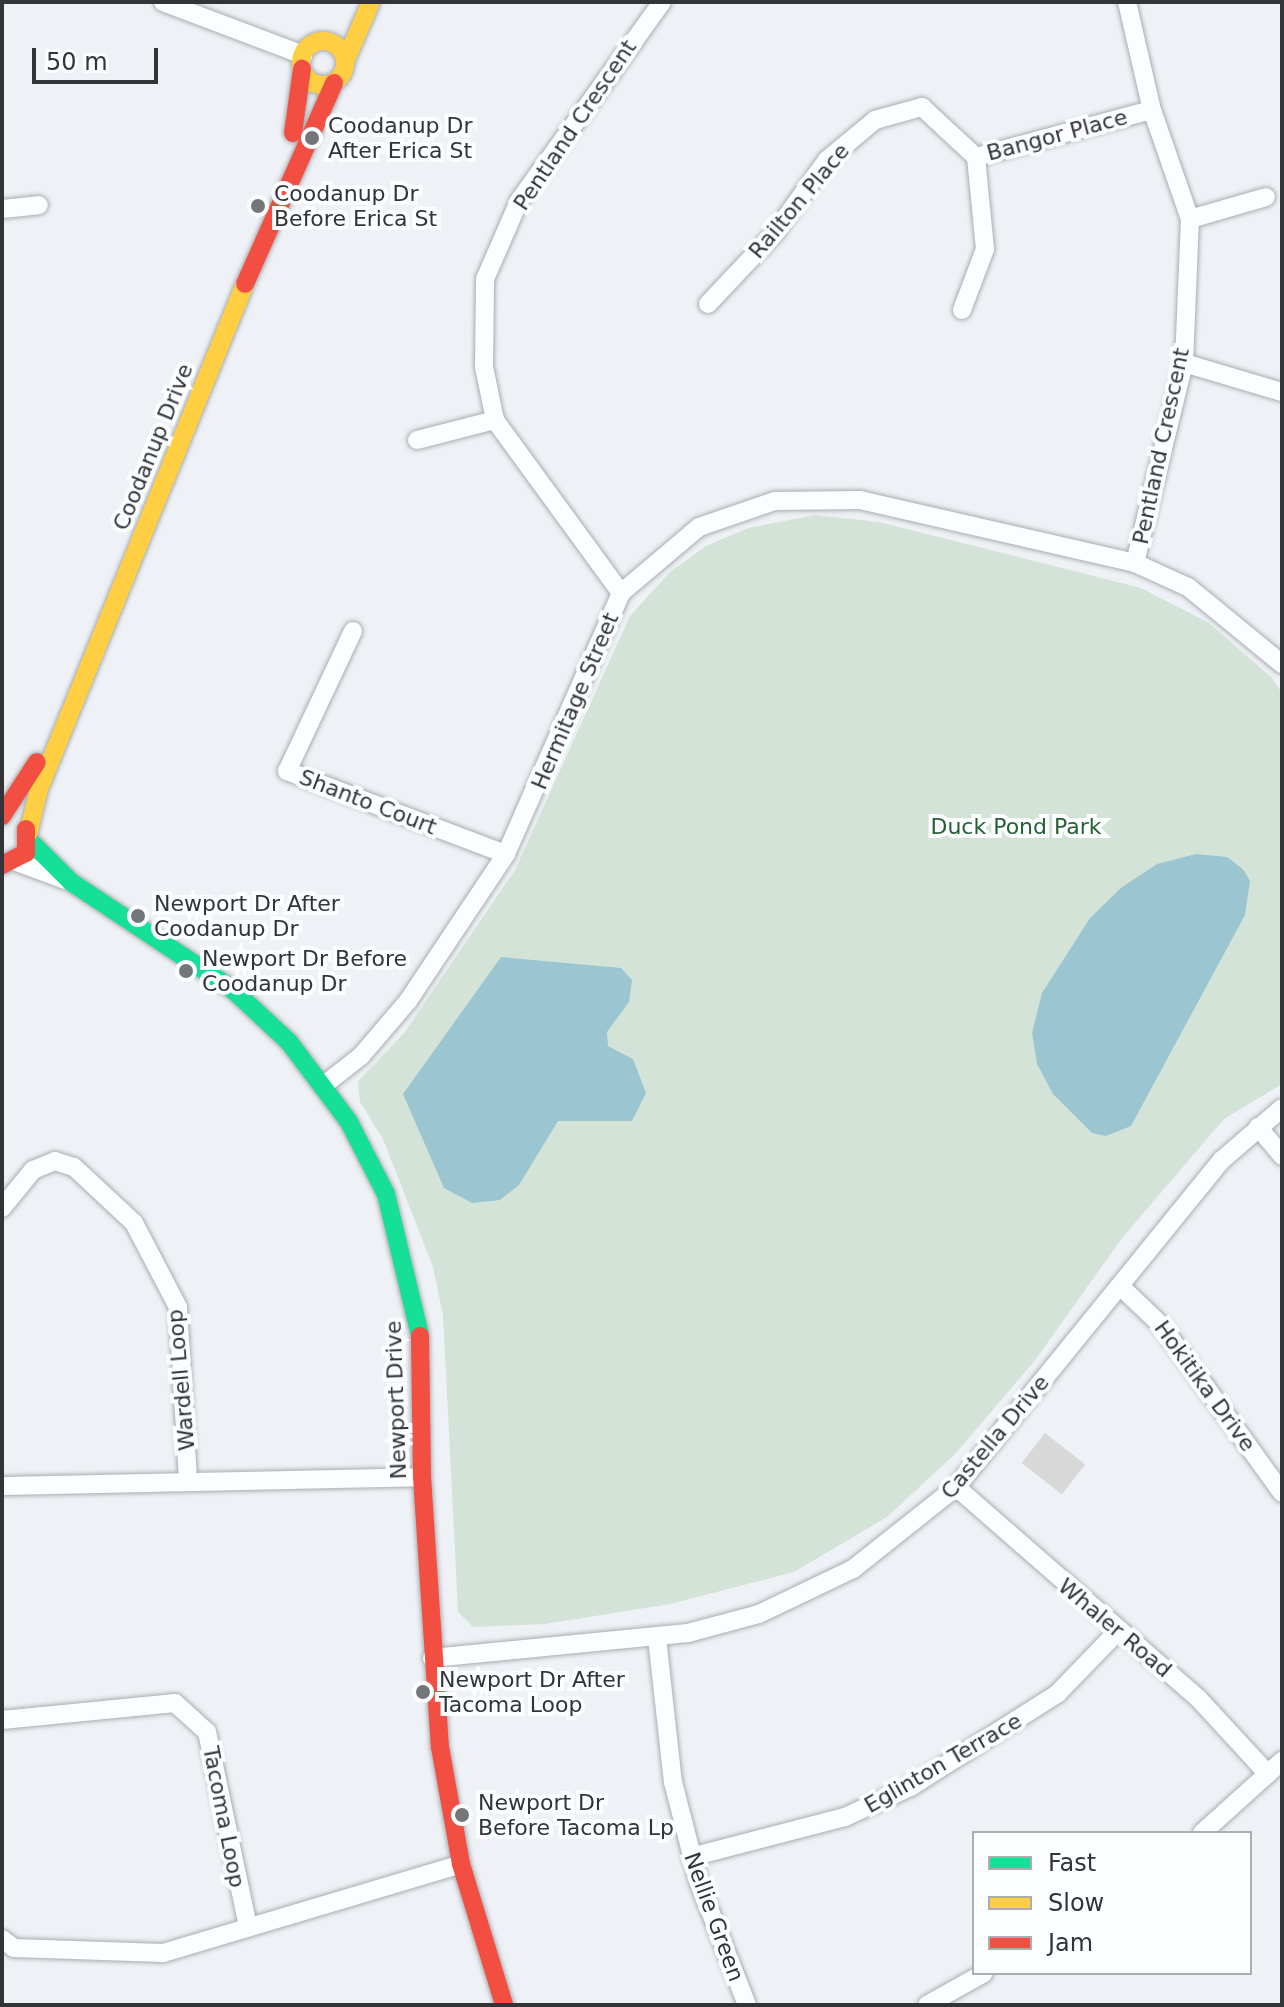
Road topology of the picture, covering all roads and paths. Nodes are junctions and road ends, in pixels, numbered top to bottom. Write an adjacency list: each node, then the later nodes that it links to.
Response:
1 (163, 2): 7 (street)
2 (356, 2): 6 (main road)
3 (371, 2): 8 (main road)
4 (662, 2): 20 (street, Pentland Crescent)
5 (1127, 2): 10 (street, Pentland Crescent)
6 (319, 41): 7 (main road); 8 (main road)
7 (302, 62): 9 (main road); 26 (main road, Coodanup Drive)
8 (345, 62): 9 (main road)
9 (334, 83): 27 (main road, Coodanup Drive)
10 (1152, 110): 11 (street, Bangor Place); 15 (street, Pentland Crescent)
11 (976, 157): 16 (street, Railton Place); 17 (street, Bangor Place)
12 (1266, 197): 15 (street)
13 (39, 205): 14 (street)
14 (2, 209)
15 (1190, 219): 18 (street, Pentland Crescent)
16 (708, 304)
17 (962, 310)
18 (1184, 363): 19 (street); 22 (street, Pentland Crescent)
19 (1282, 392)
20 (495, 420): 21 (street); 23 (street, Pentland Crescent)
21 (417, 440)
22 (1135, 563): 23 (street, Hermitage Street); 25 (street, Hermitage Street)
23 (621, 593): 28 (street, Hermitage Street)
24 (353, 631): 28 (street, Shanto Court)
25 (1282, 664)
26 (2, 817): 27 (main road, Newport Drive)
27 (29, 837): 29 (main road, Coodanup Drive); 30 (main road, Newport Drive)
28 (506, 854): 31 (street, Hermitage Street)
29 (6, 865): 30 (street, Newport Drive)
30 (71, 882): 31 (main road, Newport Drive)
31 (324, 1085): 37 (main road, Newport Drive)
32 (1282, 1108): 33 (street, Castella Drive)
33 (1258, 1127): 34 (street); 36 (street, Castella Drive)
34 (1282, 1156)
35 (2, 1208): 38 (street, Wardell Loop)
36 (1120, 1286): 40 (street, Castella Drive); 41 (street, Hokitika Drive)
37 (422, 1477): 38 (street, Wardell Loop); 44 (main road, Newport Drive)
38 (188, 1482): 39 (street, Wardell Loop)
39 (2, 1486)
40 (956, 1487): 42 (street, Whaler Road); 43 (street, Castella Drive)
41 (1282, 1493)
42 (1119, 1630): 47 (street, Whaler Road); 49 (street, Eglinton Terrace)
43 (657, 1638): 44 (street, Castella Drive); 49 (street, Nellie Green)
44 (432, 1658): 50 (main road, Newport Drive)
45 (2, 1720): 51 (street, Tacoma Loop)
46 (1282, 1761): 47 (street)
47 (1268, 1774): 48 (street)
48 (1204, 1831)
49 (691, 1857): 56 (street, Nellie Green)
50 (461, 1864): 51 (street); 55 (main road, Newport Drive)
51 (248, 1926): 52 (street)
52 (2, 1939)
53 (981, 1975): 54 (street)
54 (948, 2000): 57 (street)
55 (504, 2005)
56 (747, 2005)
57 (927, 2005)

